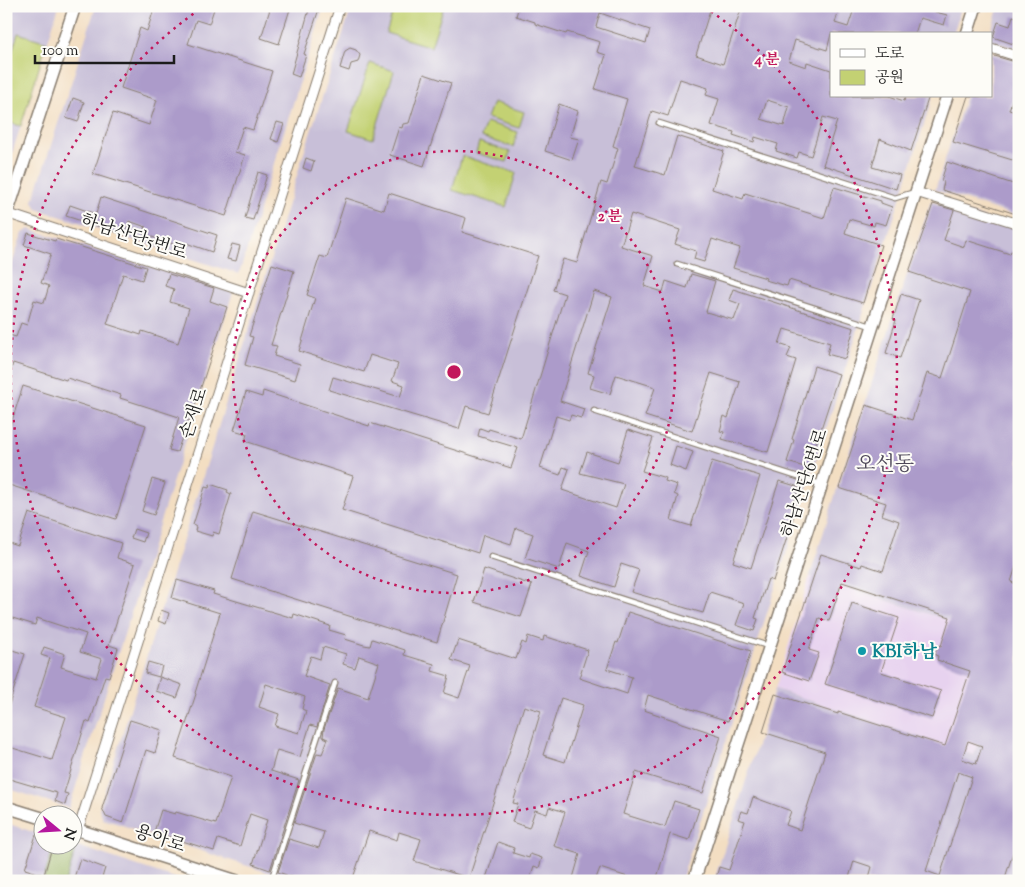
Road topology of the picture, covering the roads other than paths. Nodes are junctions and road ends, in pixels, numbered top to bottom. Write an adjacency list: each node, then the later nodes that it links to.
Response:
1 (75, 6): 10 (street, 하남산단5번로)
2 (340, 6): 13 (street, 손재로)
3 (976, 6): 4 (street)
4 (968, 32)
5 (992, 48): 6 (street)
6 (1019, 56)
7 (946, 98): 9 (street, 하남산단6번로)
8 (659, 123): 9 (lane)
9 (916, 192): 11 (street); 14 (street, 하남산단6번로)
10 (7, 214): 13 (street, 하남산단5번로)
11 (1019, 224)
12 (677, 264): 14 (lane)
13 (249, 293): 21 (street, 손재로)
14 (873, 326): 16 (street, 하남산단6번로)
15 (594, 411): 16 (lane)
16 (822, 484): 18 (street, 하남산단6번로)
17 (491, 557): 18 (lane)
18 (770, 646): 26 (street, 하남산단6번로)
19 (335, 683): 25 (lane)
20 (6, 806): 22 (street)
21 (82, 807)
22 (32, 815)
23 (82, 831): 24 (street, 용아로)
24 (237, 881)
25 (271, 881)
26 (694, 881)

